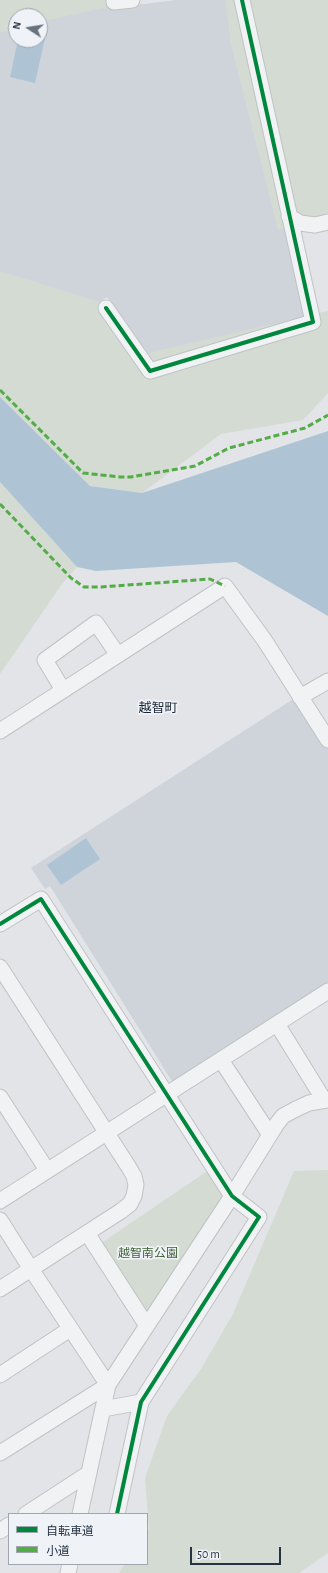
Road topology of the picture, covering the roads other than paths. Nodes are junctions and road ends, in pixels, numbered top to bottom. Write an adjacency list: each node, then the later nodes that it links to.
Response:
1 (132, 0): 3 (street)
2 (242, 0): 4 (street)
3 (114, 2)
4 (289, 216): 5 (street); 6 (street)
5 (328, 222)
6 (106, 308)
7 (118, 654): 9 (street); 9 (street); 10 (street)
8 (328, 681): 10 (street)
9 (63, 690): 11 (street)
10 (300, 697): 12 (street)
11 (0, 731)
12 (328, 740)
13 (0, 924): 18 (street)
14 (0, 967): 21 (street)
15 (328, 991): 16 (street)
16 (277, 1024): 17 (street); 20 (street)
17 (221, 1060): 18 (street); 22 (street)
18 (166, 1094): 21 (street); 24 (street)
19 (0, 1097): 23 (street)
20 (326, 1100): 22 (street)
21 (106, 1132): 23 (street); 27 (street)
22 (270, 1135): 24 (street)
23 (47, 1170): 25 (street)
24 (232, 1196): 30 (street); 34 (street)
25 (0, 1201)
26 (0, 1220): 28 (street)
27 (87, 1233): 28 (street); 30 (street)
28 (31, 1269): 29 (street); 31 (street)
29 (0, 1289)
30 (146, 1326): 33 (street)
31 (70, 1329): 32 (street); 33 (street)
32 (0, 1375)
33 (108, 1385): 35 (street); 36 (street)
34 (141, 1402): 35 (street); 40 (street)
35 (103, 1409): 37 (street)
36 (0, 1453)
37 (89, 1473): 38 (street); 39 (street)
38 (28, 1513)
39 (80, 1513)
40 (117, 1513)

